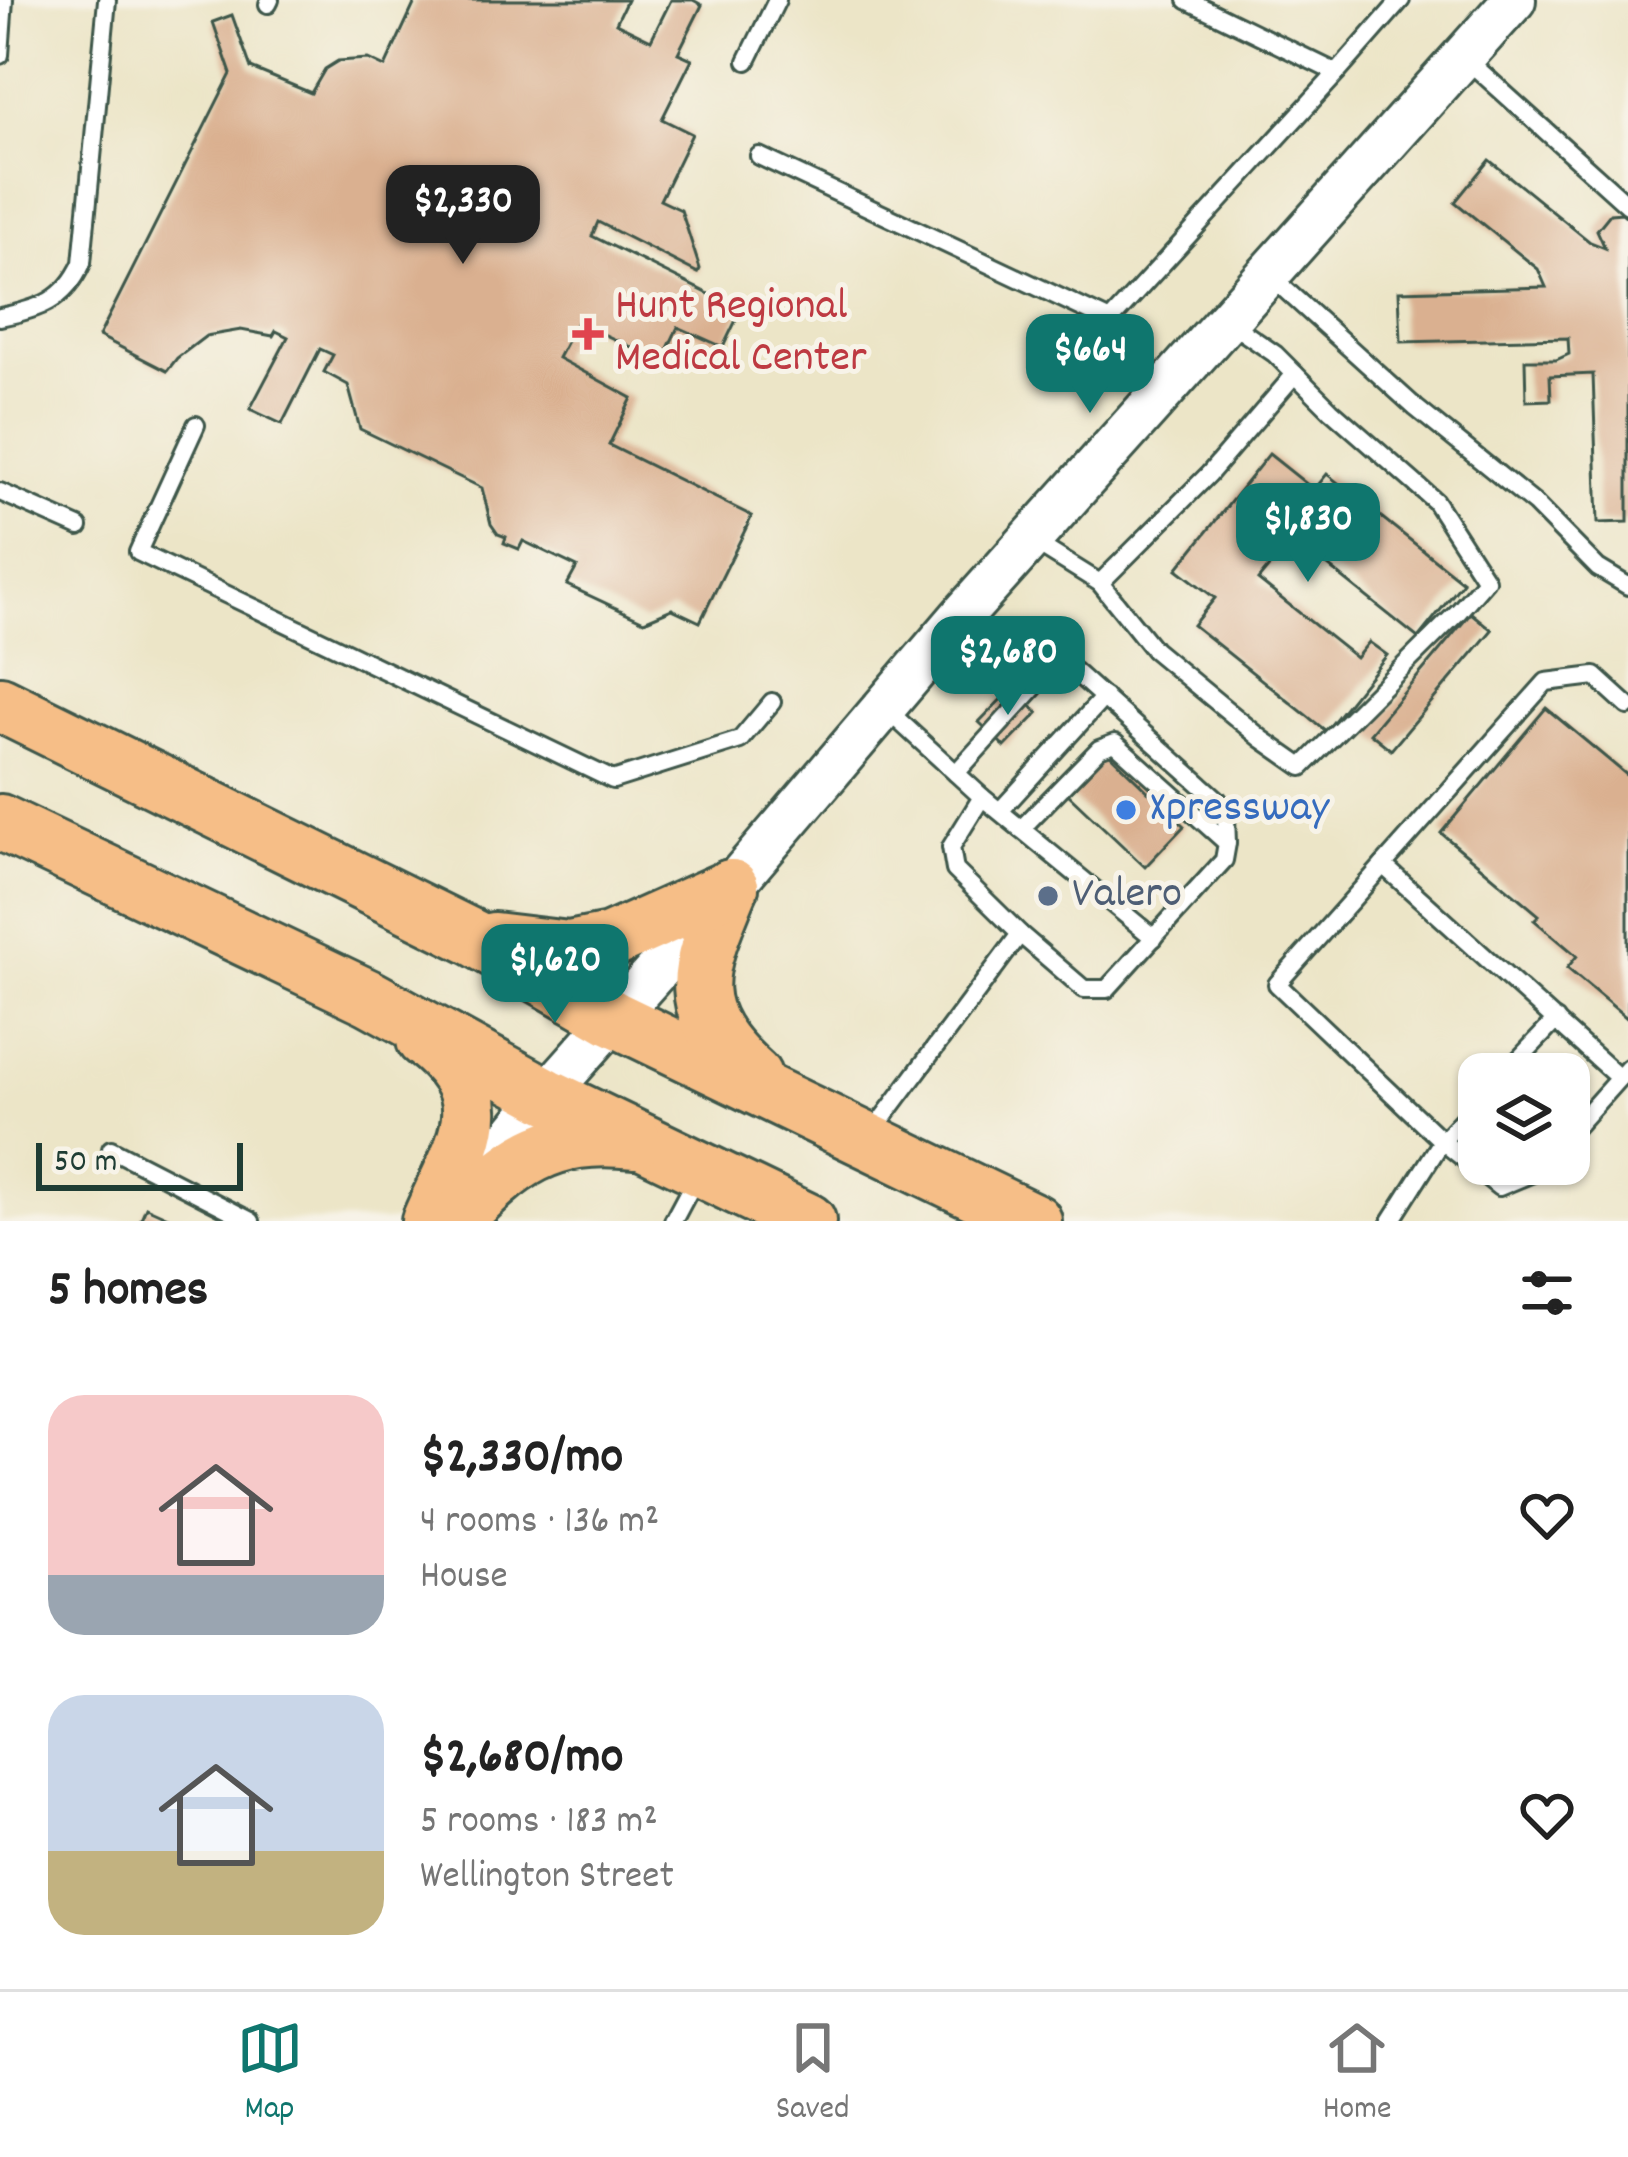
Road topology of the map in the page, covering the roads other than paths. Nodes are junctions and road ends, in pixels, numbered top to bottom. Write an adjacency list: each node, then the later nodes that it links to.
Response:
1 (4, 0): 7 (lane)
2 (107, 0): 14 (lane)
3 (777, 0): 9 (lane)
4 (1401, 0): 10 (lane)
5 (1514, 0): 8 (street)
6 (1196, 2): 10 (lane)
7 (0, 55)
8 (1463, 56): 12 (lane); 13 (street)
9 (747, 62)
10 (1337, 73): 11 (lane)
11 (759, 156)
12 (1628, 205)
13 (1269, 274): 15 (street); 22 (lane)
14 (0, 317)
15 (1227, 321): 16 (lane); 20 (street)
16 (1295, 374): 21 (lane); 21 (lane)
17 (196, 425): 24 (lane)
18 (0, 492): 19 (lane)
19 (80, 527)
20 (1030, 540): 21 (lane); 26 (street)
21 (1100, 583)
22 (1628, 586)
23 (1104, 697): 28 (lane); 30 (lane); 33 (lane)
24 (772, 702)
25 (1628, 706): 34 (lane)
26 (884, 707): 28 (lane); 35 (street)
27 (2, 711): 37 (highway)
28 (956, 773): 29 (lane)
29 (982, 797): 30 (lane); 36 (lane)
30 (1000, 811): 32 (lane)
31 (0, 822): 39 (highway)
32 (1022, 830): 33 (lane); 38 (lane)
33 (1225, 851): 38 (lane)
34 (1383, 865): 41 (lane); 49 (lane)
35 (731, 887): 37 (highway); 40 (street); 45 (highway)
36 (1020, 934): 38 (lane); 48 (lane)
37 (474, 938): 40 (highway)
38 (1154, 938)
39 (370, 998): 44 (highway); 55 (highway)
40 (614, 1018): 44 (street); 45 (highway)
41 (1556, 1020): 42 (lane); 43 (lane)
42 (1525, 1053)
43 (1624, 1073): 46 (lane)
44 (547, 1095): 50 (highway); 56 (street)
45 (779, 1100): 48 (highway)
46 (1590, 1111)
47 (1458, 1124): 49 (lane)
48 (866, 1141): 59 (highway)
49 (1442, 1141): 52 (lane); 60 (lane)
50 (642, 1142): 53 (highway); 56 (highway)
51 (110, 1149): 54 (lane)
52 (1458, 1154)
53 (700, 1170): 57 (lane); 58 (highway)
54 (250, 1221)
55 (429, 1221)
56 (450, 1221)
57 (673, 1221)
58 (808, 1221)
59 (1034, 1221)
60 (1391, 1221)

